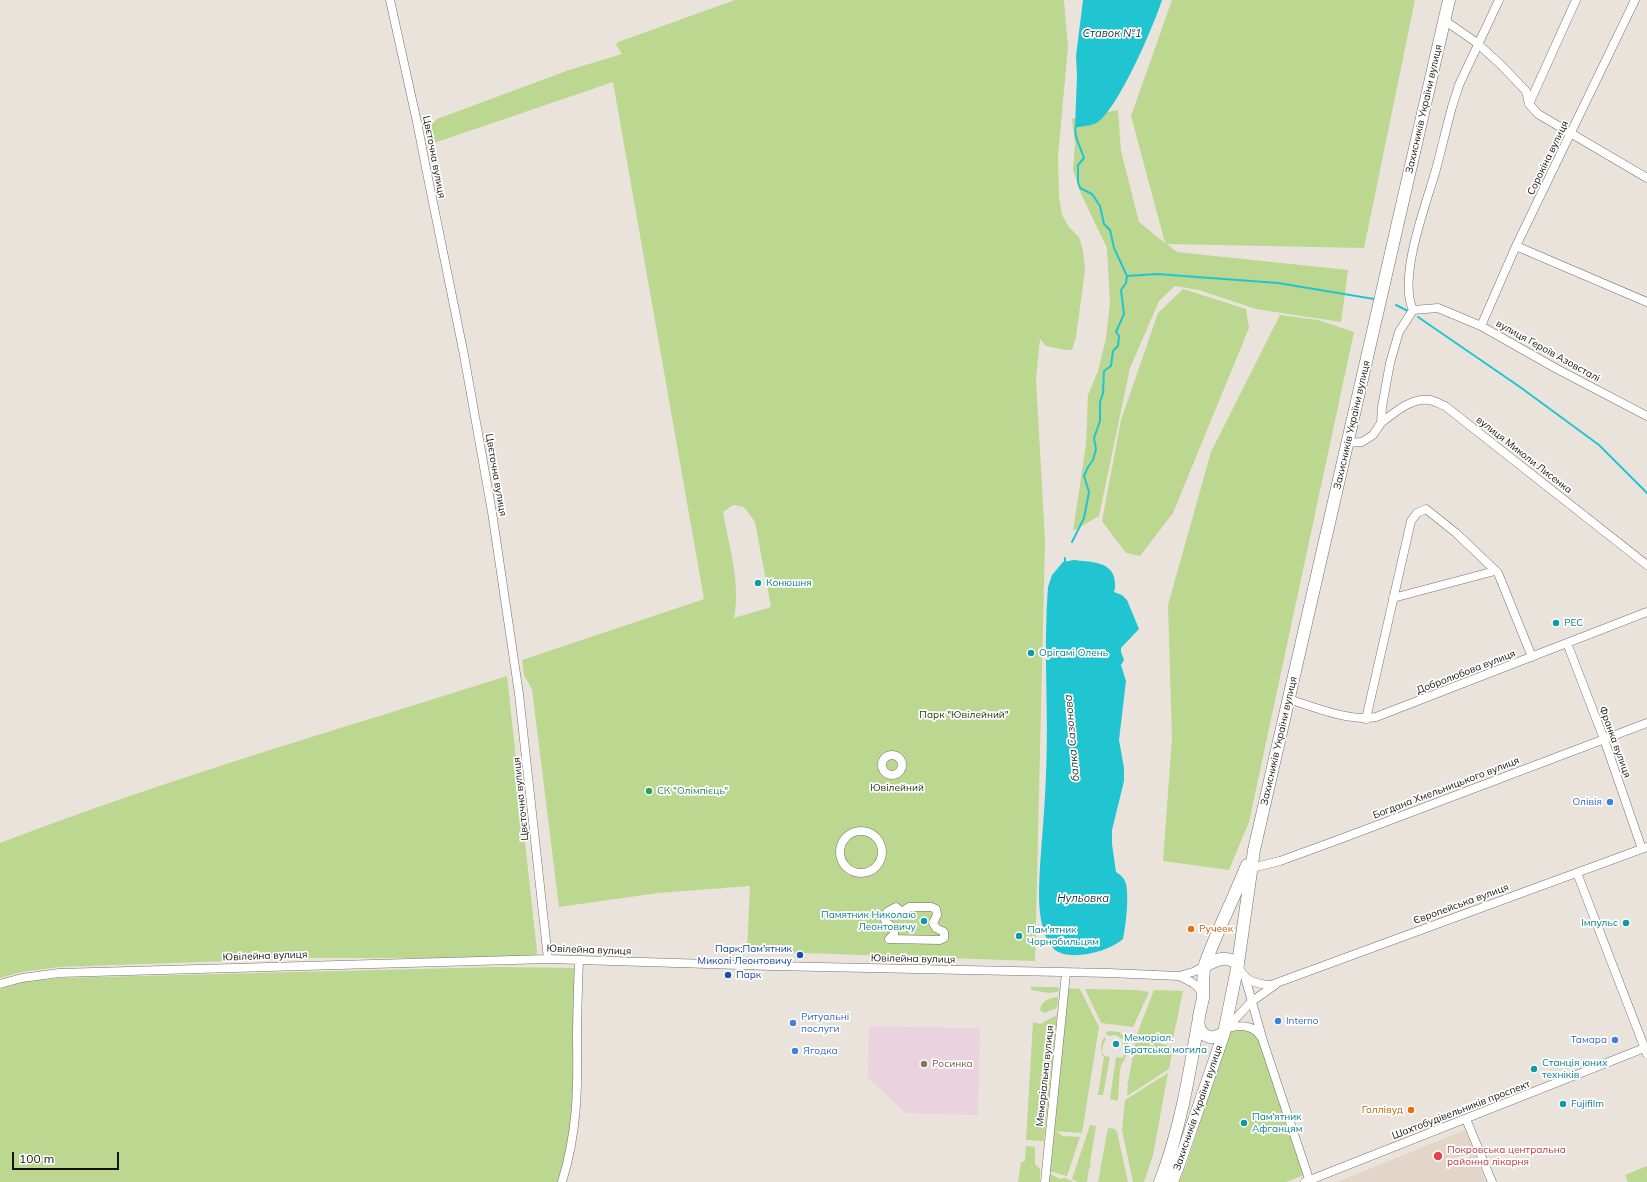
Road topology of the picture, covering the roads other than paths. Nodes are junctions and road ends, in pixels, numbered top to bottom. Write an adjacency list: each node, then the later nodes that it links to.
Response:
1 (390, 0): 34 (street, Цвєточна вулиця)
2 (1449, 0): 6 (highway, Захисників України вулиця)
3 (1499, 0): 7 (street)
4 (1576, 0): 8 (street)
5 (1635, 0): 9 (street, Сорокіна вулиця)
6 (1444, 20): 7 (street); 17 (highway, Захисників України вулиця)
7 (1477, 43): 8 (street); 13 (street)
8 (1530, 104): 9 (street)
9 (1570, 134): 10 (street); 11 (street, Сорокіна вулиця)
10 (1647, 178)
11 (1516, 246): 12 (street); 14 (street, Сорокіна вулиця)
12 (1647, 302)
13 (1413, 310): 14 (street, вулиця Героїв Азовсталі); 16 (street)
14 (1481, 326): 15 (street, вулиця Героїв Азовсталі)
15 (1647, 416)
16 (1381, 424): 17 (street, вулиця Миколи Лисенка); 18 (street, вулиця Миколи Лисенка)
17 (1347, 443): 24 (highway, Захисників України вулиця)
18 (1647, 565)
19 (1495, 570): 20 (street); 20 (street); 23 (street)
20 (1393, 598): 25 (street)
21 (1647, 612): 22 (street, Добролюбова вулиця)
22 (1567, 643): 23 (street, Добролюбова вулиця); 27 (street, Франка вулиця)
23 (1532, 657): 25 (street, Добролюбова вулиця)
24 (1289, 699): 25 (street, Добролюбова вулиця); 30 (highway, Захисників України вулиця)
25 (1366, 719)
26 (1647, 723): 27 (street, Богдана Хмельницького вулиця)
27 (1604, 740): 29 (street, Франка вулиця); 31 (street, Богдана Хмельницького вулиця)
28 (878, 839): 28 (street)
29 (1645, 848): 32 (street, Європейська вулиця)
30 (1254, 850): 31 (highway, Захисників України вулиця); 37 (highway, Захисників України вулиця)
31 (1252, 868): 36 (highway, Захисників України вулиця)
32 (1577, 873): 41 (street, Європейська вулиця); 48 (street)
33 (886, 913): 33 (street)
34 (548, 959): 35 (street, Ювілейна вулиця); 42 (street, Ювілейна вулиця)
35 (579, 960): 38 (street, Ювілейна вулиця); 51 (street)
36 (1238, 964): 37 (highway); 40 (street); 46 (highway, Захисників України вулиця)
37 (1205, 966): 39 (street, Ювілейна вулиця); 43 (highway, Захисників України вулиця)
38 (1066, 973): 39 (street, Ювілейна вулиця); 52 (street, Меморіальна вулиця)
39 (1179, 976): 43 (street, Ювілейна вулиця)
40 (1245, 977): 41 (street, Європейська вулиця); 44 (street)
41 (1282, 980): 44 (street, Європейська вулиця)
42 (0, 984)
43 (1203, 998): 45 (highway, Захисників України вулиця)
44 (1251, 1002): 46 (street, Європейська вулиця); 47 (street)
45 (1198, 1022): 46 (highway); 53 (highway, Захисників України вулиця)
46 (1225, 1031): 47 (street); 54 (highway, Захисників України вулиця)
47 (1263, 1041): 50 (street)
48 (1646, 1050): 49 (street, Шахтобудівельників проспект)
49 (1466, 1119): 50 (street, Шахтобудівельників проспект); 55 (street)
50 (1308, 1181)
51 (562, 1182)
52 (1045, 1182)
53 (1160, 1182)
54 (1172, 1182)
55 (1492, 1182)

